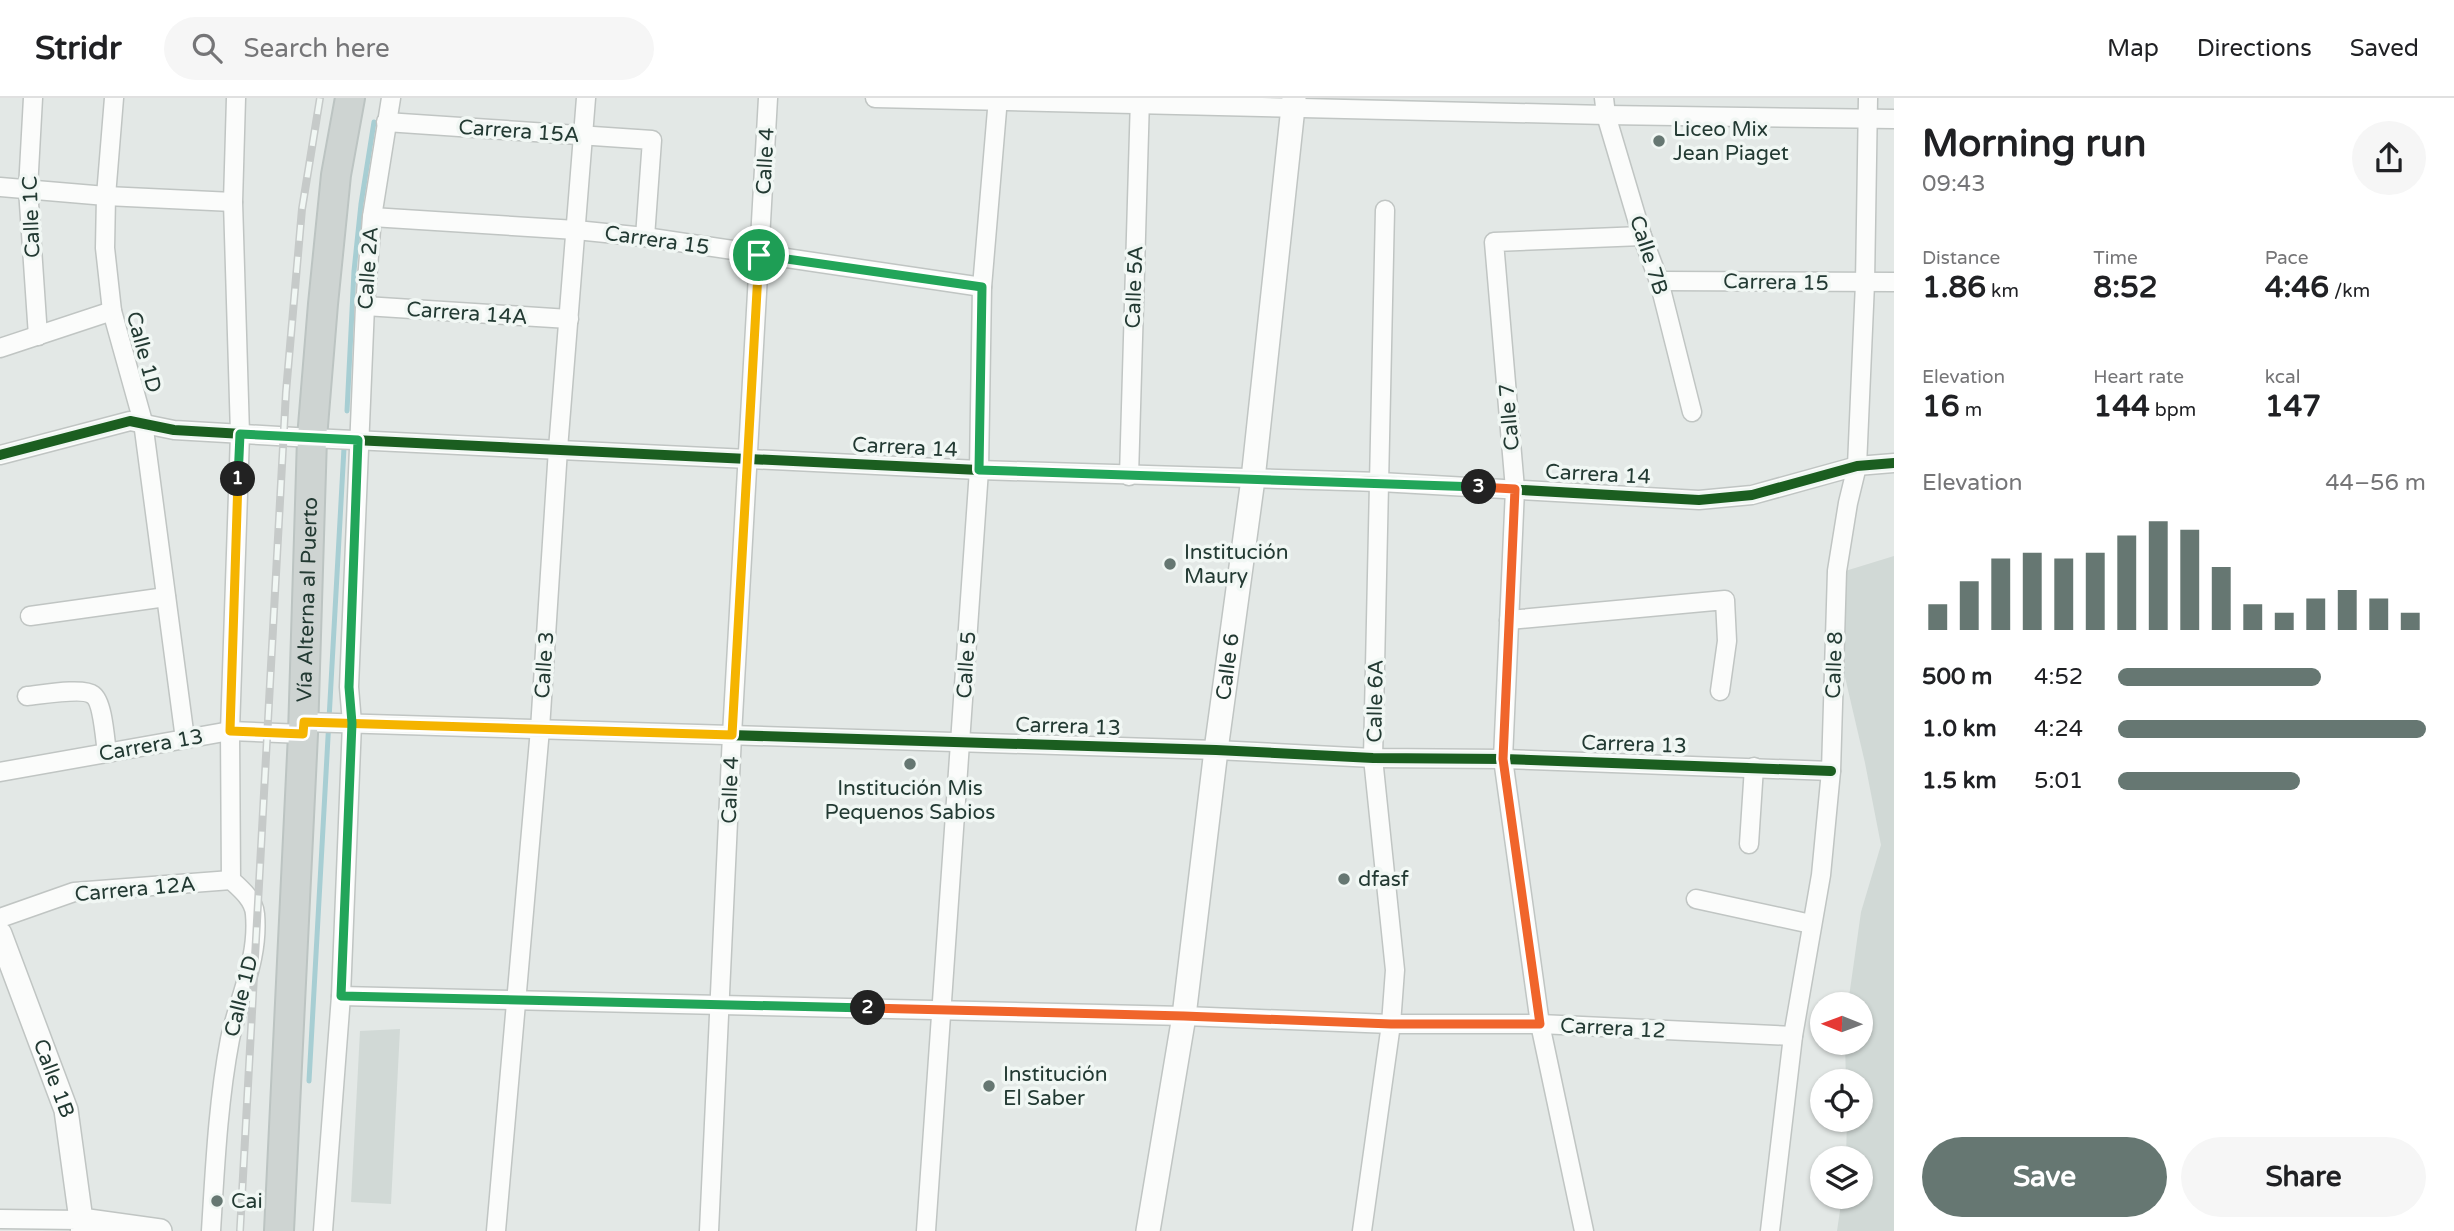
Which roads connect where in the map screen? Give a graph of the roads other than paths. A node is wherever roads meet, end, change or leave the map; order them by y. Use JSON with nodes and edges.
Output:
{"nodes":[{"id":1,"x":33,"y":98,"type":"edge"},
{"id":2,"x":114,"y":98,"type":"edge"},
{"id":3,"x":236,"y":98,"type":"edge"},
{"id":4,"x":350,"y":98,"type":"edge"},
{"id":5,"x":391,"y":98,"type":"edge"},
{"id":6,"x":586,"y":98,"type":"edge"},
{"id":7,"x":768,"y":98,"type":"edge"},
{"id":8,"x":876,"y":98,"type":"edge"},
{"id":9,"x":1868,"y":98,"type":"edge"},
{"id":10,"x":998,"y":99,"type":"edge"},
{"id":11,"x":1140,"y":101,"type":"edge"},
{"id":12,"x":1294,"y":103,"type":"edge"},
{"id":13,"x":1605,"y":106,"type":"edge"},
{"id":14,"x":1868,"y":118,"type":"junction"},
{"id":15,"x":1894,"y":119,"type":"edge"},
{"id":16,"x":386,"y":122,"type":"junction"},
{"id":17,"x":583,"y":135,"type":"junction"},
{"id":18,"x":0,"y":187,"type":"edge"},
{"id":19,"x":28,"y":189,"type":"junction"},
{"id":20,"x":106,"y":196,"type":"junction"},
{"id":21,"x":233,"y":202,"type":"junction"},
{"id":22,"x":1385,"y":209,"type":"dead end"},
{"id":23,"x":372,"y":217,"type":"junction"},
{"id":24,"x":576,"y":230,"type":"junction"},
{"id":25,"x":1642,"y":236,"type":"junction"},
{"id":26,"x":645,"y":237,"type":"junction"},
{"id":27,"x":759,"y":255,"type":"junction"},
{"id":28,"x":1659,"y":281,"type":"junction"},
{"id":29,"x":1894,"y":282,"type":"edge"},
{"id":30,"x":1865,"y":283,"type":"junction"},
{"id":31,"x":982,"y":287,"type":"junction"},
{"id":32,"x":365,"y":306,"type":"junction"},
{"id":33,"x":113,"y":311,"type":"junction"},
{"id":34,"x":569,"y":320,"type":"junction"},
{"id":35,"x":38,"y":336,"type":"junction"},
{"id":36,"x":0,"y":348,"type":"edge"},
{"id":37,"x":1692,"y":412,"type":"dead end"},
{"id":38,"x":143,"y":422,"type":"junction"},
{"id":39,"x":240,"y":434,"type":"junction"},
{"id":40,"x":339,"y":439,"type":"junction"},
{"id":41,"x":558,"y":449,"type":"junction"},
{"id":42,"x":0,"y":455,"type":"edge"},
{"id":43,"x":748,"y":459,"type":"junction"},
{"id":44,"x":1894,"y":463,"type":"edge"},
{"id":45,"x":1857,"y":466,"type":"junction"},
{"id":46,"x":979,"y":470,"type":"junction"},
{"id":47,"x":1129,"y":476,"type":"junction"},
{"id":48,"x":1253,"y":479,"type":"junction"},
{"id":49,"x":1380,"y":482,"type":"junction"},
{"id":50,"x":1515,"y":489,"type":"junction"},
{"id":51,"x":166,"y":597,"type":"junction"},
{"id":52,"x":30,"y":616,"type":"dead end"},
{"id":53,"x":1509,"y":620,"type":"junction"},
{"id":54,"x":1720,"y":691,"type":"dead end"},
{"id":55,"x":27,"y":696,"type":"dead end"},
{"id":56,"x":325,"y":725,"type":"junction"},
{"id":57,"x":540,"y":729,"type":"junction"},
{"id":58,"x":230,"y":731,"type":"junction"},
{"id":59,"x":732,"y":735,"type":"junction"},
{"id":60,"x":185,"y":739,"type":"junction"},
{"id":61,"x":961,"y":742,"type":"junction"},
{"id":62,"x":1216,"y":750,"type":"junction"},
{"id":63,"x":107,"y":753,"type":"junction"},
{"id":64,"x":1373,"y":758,"type":"junction"},
{"id":65,"x":1503,"y":759,"type":"junction"},
{"id":66,"x":1754,"y":767,"type":"junction"},
{"id":67,"x":1830,"y":771,"type":"junction"},
{"id":68,"x":0,"y":772,"type":"edge"},
{"id":69,"x":1749,"y":844,"type":"dead end"},
{"id":70,"x":231,"y":880,"type":"junction"},
{"id":71,"x":1696,"y":899,"type":"dead end"},
{"id":72,"x":0,"y":918,"type":"edge"},
{"id":73,"x":1811,"y":924,"type":"junction"},
{"id":74,"x":0,"y":934,"type":"edge"},
{"id":75,"x":341,"y":996,"type":"junction"},
{"id":76,"x":516,"y":1000,"type":"junction"},
{"id":77,"x":721,"y":1005,"type":"junction"},
{"id":78,"x":942,"y":1010,"type":"junction"},
{"id":79,"x":1184,"y":1016,"type":"junction"},
{"id":80,"x":1391,"y":1024,"type":"junction"},
{"id":81,"x":1540,"y":1024,"type":"junction"},
{"id":82,"x":1793,"y":1036,"type":"junction"},
{"id":83,"x":0,"y":1219,"type":"edge"},
{"id":84,"x":80,"y":1225,"type":"edge"},
{"id":85,"x":160,"y":1231,"type":"edge"},
{"id":86,"x":211,"y":1231,"type":"edge"},
{"id":87,"x":279,"y":1231,"type":"edge"},
{"id":88,"x":323,"y":1231,"type":"edge"},
{"id":89,"x":496,"y":1231,"type":"edge"},
{"id":90,"x":709,"y":1231,"type":"edge"},
{"id":91,"x":926,"y":1231,"type":"edge"},
{"id":92,"x":1148,"y":1231,"type":"edge"},
{"id":93,"x":1362,"y":1231,"type":"edge"},
{"id":94,"x":1584,"y":1231,"type":"edge"},
{"id":95,"x":1770,"y":1231,"type":"edge"}],
"edges":[{"from":1,"to":19,"type":"street","name":"Calle 1C"},
{"from":2,"to":20,"type":"street","name":"Calle 1D"},
{"from":3,"to":21,"type":"street"},
{"from":4,"to":40,"type":"main road","name":"Vía Alterna al Puerto"},
{"from":5,"to":16,"type":"street","name":"Calle 2A"},
{"from":6,"to":17,"type":"street","name":"Calle 3"},
{"from":7,"to":27,"type":"street","name":"Calle 4"},
{"from":8,"to":10,"type":"street"},
{"from":9,"to":14,"type":"street","name":"Calle 8"},
{"from":10,"to":11,"type":"street"},
{"from":10,"to":31,"type":"street","name":"Calle 5"},
{"from":11,"to":12,"type":"street"},
{"from":11,"to":47,"type":"street","name":"Calle 5A"},
{"from":12,"to":13,"type":"street"},
{"from":12,"to":48,"type":"street","name":"Calle 6"},
{"from":13,"to":14,"type":"street"},
{"from":13,"to":25,"type":"street","name":"Calle 7B"},
{"from":14,"to":15,"type":"street"},
{"from":14,"to":30,"type":"street","name":"Calle 8"},
{"from":16,"to":17,"type":"street","name":"Carrera 15A"},
{"from":16,"to":23,"type":"street","name":"Calle 2A"},
{"from":17,"to":24,"type":"street","name":"Calle 3"},
{"from":17,"to":26,"type":"street","name":"Carrera 15A"},
{"from":18,"to":19,"type":"street"},
{"from":19,"to":20,"type":"street"},
{"from":19,"to":35,"type":"street","name":"Calle 1C"},
{"from":20,"to":21,"type":"street"},
{"from":20,"to":33,"type":"street","name":"Calle 1D"},
{"from":21,"to":39,"type":"street"},
{"from":22,"to":49,"type":"street","name":"Calle 6A"},
{"from":23,"to":24,"type":"street","name":"Carrera 15"},
{"from":23,"to":32,"type":"street","name":"Calle 2A"},
{"from":24,"to":26,"type":"street","name":"Carrera 15"},
{"from":24,"to":34,"type":"street","name":"Calle 3"},
{"from":25,"to":28,"type":"street","name":"Calle 7B"},
{"from":25,"to":50,"type":"street","name":"Calle 7"},
{"from":26,"to":27,"type":"street","name":"Carrera 15"},
{"from":27,"to":31,"type":"street","name":"Carrera 15"},
{"from":27,"to":43,"type":"street","name":"Calle 4"},
{"from":28,"to":30,"type":"street","name":"Carrera 15"},
{"from":28,"to":37,"type":"street","name":"Calle 7B"},
{"from":29,"to":30,"type":"street","name":"Carrera 15"},
{"from":30,"to":45,"type":"street","name":"Calle 8"},
{"from":31,"to":46,"type":"street","name":"Calle 5"},
{"from":32,"to":34,"type":"street","name":"Carrera 14A"},
{"from":32,"to":40,"type":"street","name":"Calle 2A"},
{"from":33,"to":35,"type":"street"},
{"from":33,"to":38,"type":"street","name":"Calle 1D"},
{"from":34,"to":41,"type":"street","name":"Calle 3"},
{"from":35,"to":36,"type":"street"},
{"from":38,"to":39,"type":"street","name":"Carrera 14"},
{"from":38,"to":42,"type":"street","name":"Carrera 14"},
{"from":38,"to":51,"type":"street","name":"Calle 1D"},
{"from":39,"to":40,"type":"street","name":"Carrera 14"},
{"from":39,"to":58,"type":"street"},
{"from":40,"to":41,"type":"street","name":"Carrera 14"},
{"from":40,"to":56,"type":"main road","name":"Vía Alterna al Puerto"},
{"from":40,"to":56,"type":"street","name":"Calle 2A"},
{"from":41,"to":43,"type":"street","name":"Carrera 14"},
{"from":41,"to":57,"type":"street","name":"Calle 3"},
{"from":43,"to":46,"type":"street","name":"Carrera 14"},
{"from":43,"to":59,"type":"street","name":"Calle 4"},
{"from":44,"to":45,"type":"street","name":"Carrera 14"},
{"from":45,"to":50,"type":"street","name":"Carrera 14"},
{"from":45,"to":67,"type":"street","name":"Calle 8"},
{"from":46,"to":47,"type":"street","name":"Carrera 14"},
{"from":46,"to":61,"type":"street","name":"Calle 5"},
{"from":47,"to":48,"type":"street","name":"Carrera 14"},
{"from":48,"to":49,"type":"street","name":"Carrera 14"},
{"from":48,"to":62,"type":"street","name":"Calle 6"},
{"from":49,"to":50,"type":"street","name":"Carrera 14"},
{"from":49,"to":64,"type":"street","name":"Calle 6A"},
{"from":50,"to":53,"type":"street","name":"Calle 7"},
{"from":51,"to":52,"type":"street"},
{"from":51,"to":60,"type":"street","name":"Calle 1D"},
{"from":53,"to":54,"type":"street"},
{"from":53,"to":65,"type":"street","name":"Calle 7"},
{"from":55,"to":63,"type":"street"},
{"from":56,"to":57,"type":"street","name":"Carrera 13"},
{"from":56,"to":58,"type":"street","name":"Carrera 13"},
{"from":56,"to":75,"type":"street","name":"Calle 2A"},
{"from":56,"to":87,"type":"main road","name":"Vía Alterna al Puerto"},
{"from":57,"to":59,"type":"street","name":"Carrera 13"},
{"from":57,"to":76,"type":"street","name":"Calle 3"},
{"from":58,"to":60,"type":"street","name":"Carrera 13"},
{"from":58,"to":70,"type":"street"},
{"from":59,"to":61,"type":"street","name":"Carrera 13"},
{"from":59,"to":77,"type":"street","name":"Calle 4"},
{"from":60,"to":63,"type":"street","name":"Carrera 13"},
{"from":61,"to":62,"type":"street","name":"Carrera 13"},
{"from":61,"to":78,"type":"street","name":"Calle 5"},
{"from":62,"to":64,"type":"street","name":"Carrera 13"},
{"from":62,"to":79,"type":"street","name":"Calle 6"},
{"from":63,"to":68,"type":"street","name":"Carrera 13"},
{"from":64,"to":65,"type":"street","name":"Carrera 13"},
{"from":64,"to":80,"type":"street","name":"Calle 6A"},
{"from":65,"to":66,"type":"street","name":"Carrera 13"},
{"from":65,"to":81,"type":"street","name":"Calle 7"},
{"from":66,"to":67,"type":"street","name":"Carrera 13"},
{"from":66,"to":69,"type":"street"},
{"from":67,"to":73,"type":"street","name":"Calle 8"},
{"from":70,"to":72,"type":"street","name":"Carrera 12A"},
{"from":70,"to":86,"type":"street","name":"Calle 1D"},
{"from":71,"to":73,"type":"street"},
{"from":73,"to":82,"type":"street","name":"Calle 8"},
{"from":74,"to":84,"type":"street","name":"Calle 1B"},
{"from":75,"to":76,"type":"street","name":"Carrera 12"},
{"from":75,"to":88,"type":"street","name":"Calle 2A"},
{"from":76,"to":77,"type":"street","name":"Carrera 12"},
{"from":76,"to":89,"type":"street","name":"Calle 3"},
{"from":77,"to":78,"type":"street","name":"Carrera 12"},
{"from":77,"to":90,"type":"street","name":"Calle 4"},
{"from":78,"to":79,"type":"street","name":"Carrera 12"},
{"from":78,"to":91,"type":"street","name":"Calle 5"},
{"from":79,"to":80,"type":"street","name":"Carrera 12"},
{"from":79,"to":92,"type":"street","name":"Calle 6"},
{"from":80,"to":81,"type":"street","name":"Carrera 12"},
{"from":80,"to":93,"type":"street","name":"Calle 6A"},
{"from":81,"to":82,"type":"street","name":"Carrera 12"},
{"from":81,"to":94,"type":"street","name":"Calle 7"},
{"from":82,"to":95,"type":"street","name":"Calle 8"},
{"from":83,"to":84,"type":"street"},
{"from":84,"to":85,"type":"street"}]}
